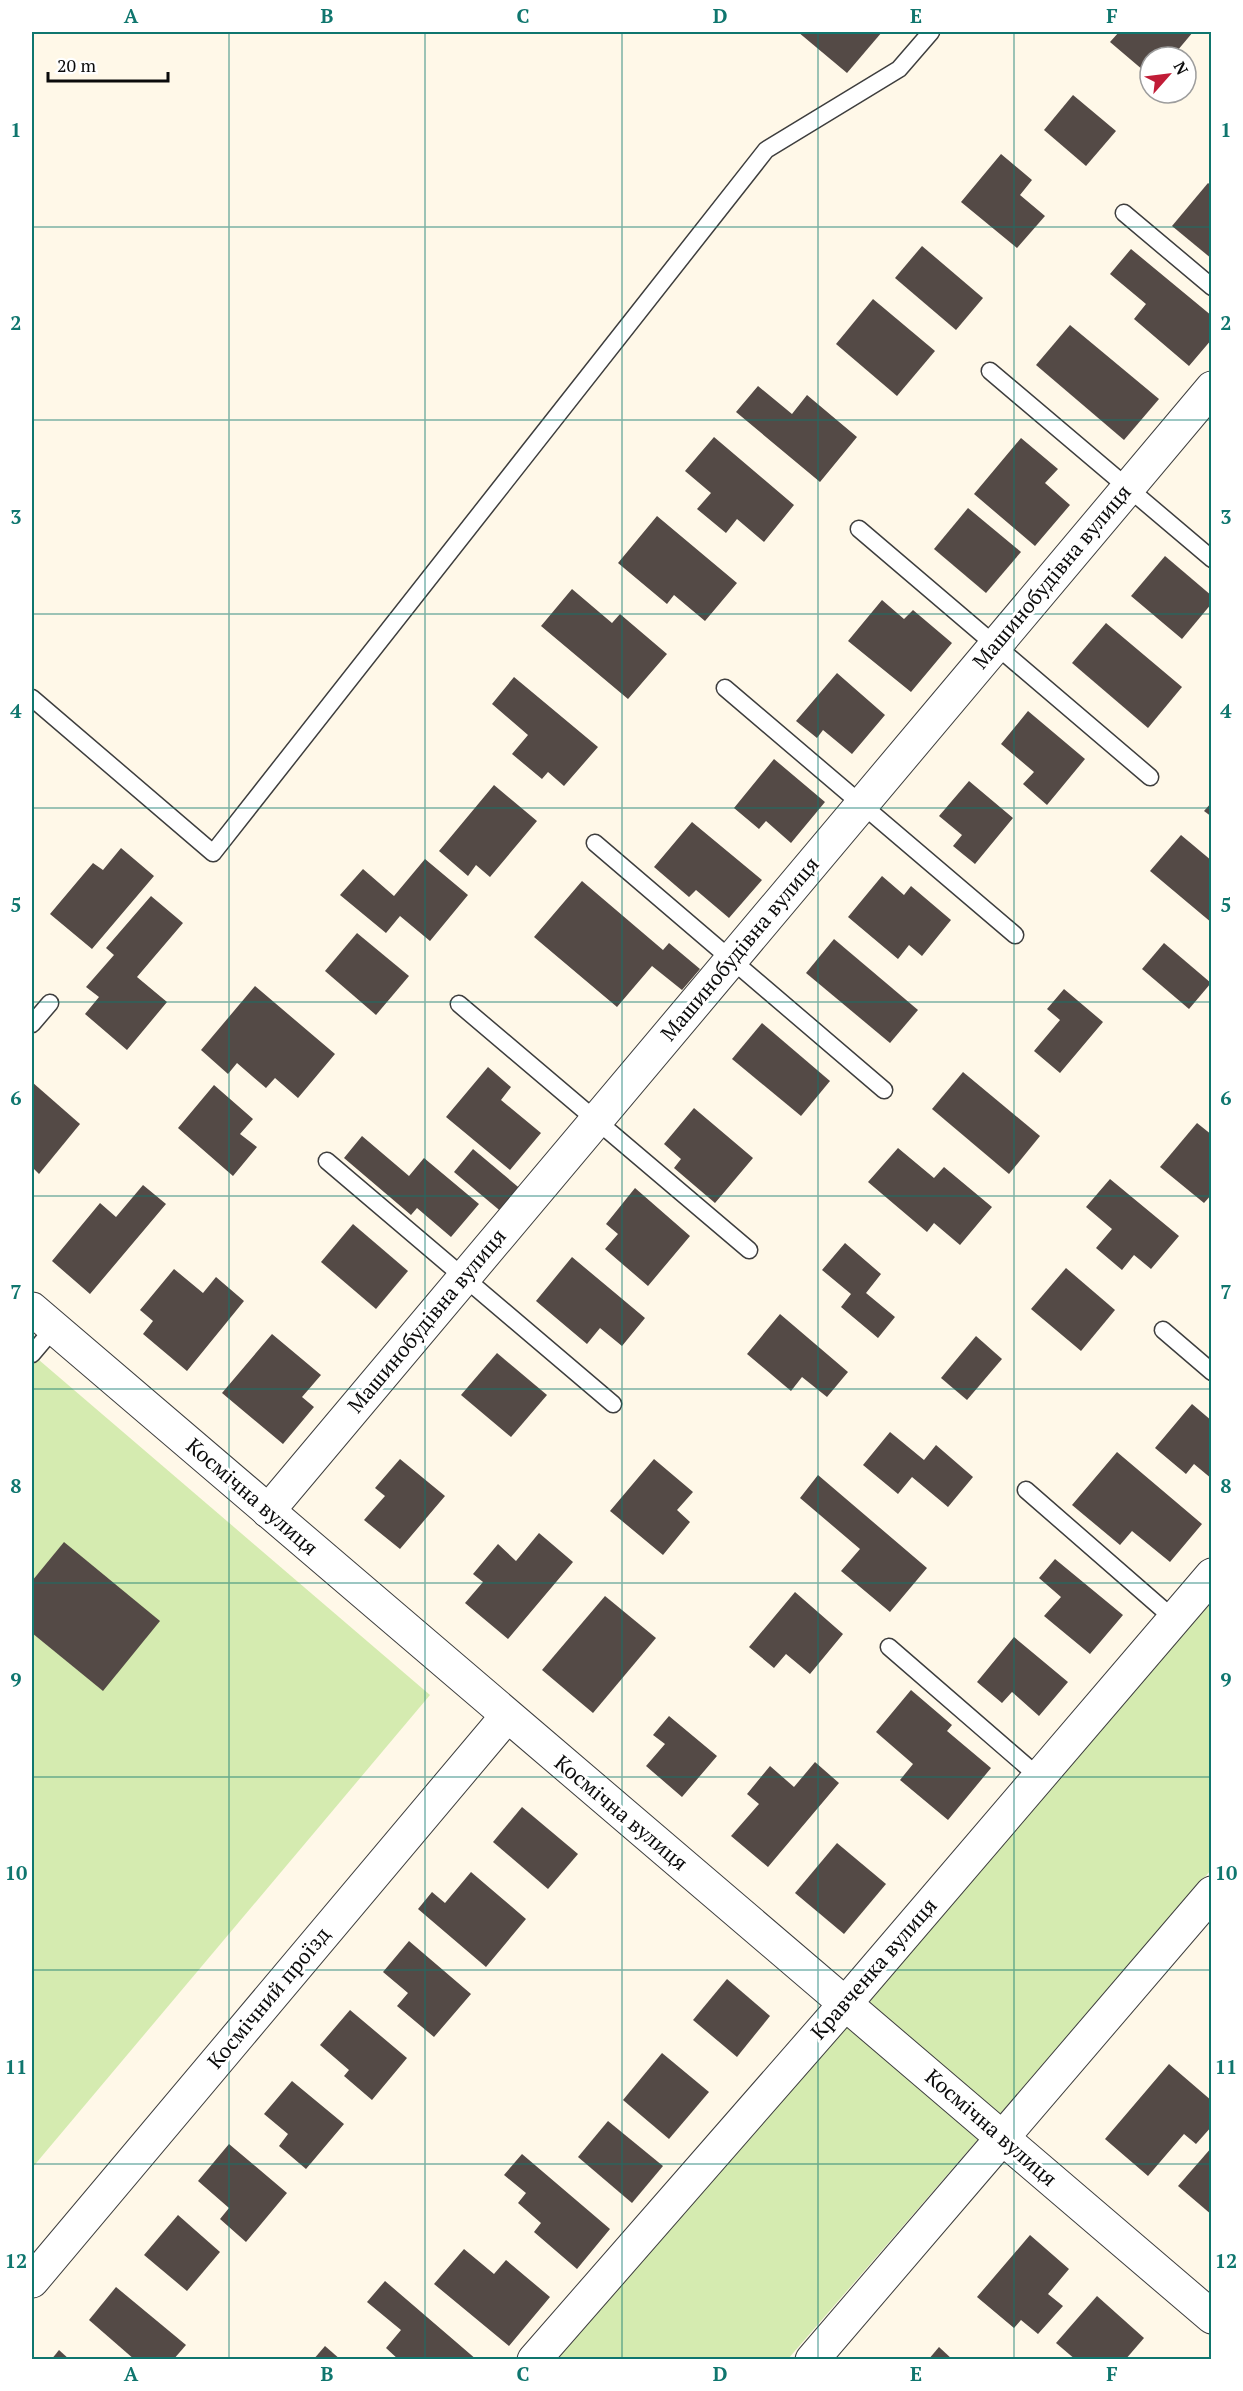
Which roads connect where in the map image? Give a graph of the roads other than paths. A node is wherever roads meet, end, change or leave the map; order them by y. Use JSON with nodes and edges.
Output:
{"nodes":[{"id":1,"x":931,"y":32,"type":"edge"},
{"id":2,"x":1124,"y":213,"type":"dead end"},
{"id":3,"x":1212,"y":287,"type":"edge"},
{"id":4,"x":990,"y":371,"type":"dead end"},
{"id":5,"x":1212,"y":388,"type":"edge"},
{"id":6,"x":1128,"y":488,"type":"junction"},
{"id":7,"x":859,"y":529,"type":"dead end"},
{"id":8,"x":1212,"y":559,"type":"edge"},
{"id":9,"x":995,"y":645,"type":"junction"},
{"id":10,"x":725,"y":688,"type":"dead end"},
{"id":11,"x":32,"y":698,"type":"edge"},
{"id":12,"x":1150,"y":777,"type":"dead end"},
{"id":13,"x":862,"y":804,"type":"junction"},
{"id":14,"x":595,"y":843,"type":"dead end"},
{"id":15,"x":1016,"y":935,"type":"dead end"},
{"id":16,"x":732,"y":959,"type":"junction"},
{"id":17,"x":50,"y":1003,"type":"dead end"},
{"id":18,"x":459,"y":1004,"type":"dead end"},
{"id":19,"x":32,"y":1024,"type":"edge"},
{"id":20,"x":884,"y":1090,"type":"dead end"},
{"id":21,"x":596,"y":1120,"type":"junction"},
{"id":22,"x":327,"y":1161,"type":"dead end"},
{"id":23,"x":749,"y":1250,"type":"dead end"},
{"id":24,"x":464,"y":1278,"type":"junction"},
{"id":25,"x":43,"y":1318,"type":"edge"},
{"id":26,"x":1163,"y":1330,"type":"dead end"},
{"id":27,"x":32,"y":1354,"type":"edge"},
{"id":28,"x":1212,"y":1372,"type":"edge"},
{"id":29,"x":612,"y":1404,"type":"dead end"},
{"id":30,"x":1026,"y":1490,"type":"dead end"},
{"id":31,"x":268,"y":1511,"type":"junction"},
{"id":32,"x":1212,"y":1575,"type":"edge"},
{"id":33,"x":1174,"y":1619,"type":"junction"},
{"id":34,"x":889,"y":1647,"type":"dead end"},
{"id":35,"x":507,"y":1716,"type":"junction"},
{"id":36,"x":1039,"y":1777,"type":"junction"},
{"id":37,"x":1212,"y":1893,"type":"edge"},
{"id":38,"x":845,"y":2004,"type":"junction"},
{"id":39,"x":1001,"y":2137,"type":"junction"},
{"id":40,"x":32,"y":2281,"type":"edge"},
{"id":41,"x":1212,"y":2317,"type":"edge"},
{"id":42,"x":534,"y":2360,"type":"edge"},
{"id":43,"x":812,"y":2360,"type":"edge"}],
"edges":[{"from":1,"to":11,"type":"lane"},
{"from":2,"to":3,"type":"lane"},
{"from":4,"to":6,"type":"lane"},
{"from":5,"to":6,"type":"street","name":"Машинобудівна вулиця"},
{"from":6,"to":8,"type":"lane"},
{"from":6,"to":9,"type":"street","name":"Машинобудівна вулиця"},
{"from":7,"to":9,"type":"lane"},
{"from":9,"to":12,"type":"lane"},
{"from":9,"to":13,"type":"street","name":"Машинобудівна вулиця"},
{"from":10,"to":13,"type":"lane"},
{"from":13,"to":15,"type":"lane"},
{"from":13,"to":16,"type":"street","name":"Машинобудівна вулиця"},
{"from":14,"to":16,"type":"lane"},
{"from":16,"to":20,"type":"lane"},
{"from":16,"to":21,"type":"street","name":"Машинобудівна вулиця"},
{"from":17,"to":19,"type":"lane"},
{"from":18,"to":21,"type":"lane"},
{"from":21,"to":23,"type":"lane"},
{"from":21,"to":24,"type":"street","name":"Машинобудівна вулиця"},
{"from":22,"to":24,"type":"lane"},
{"from":24,"to":29,"type":"lane"},
{"from":24,"to":31,"type":"street","name":"Машинобудівна вулиця"},
{"from":25,"to":27,"type":"lane"},
{"from":25,"to":31,"type":"street","name":"Космічна вулиця"},
{"from":26,"to":28,"type":"lane"},
{"from":30,"to":33,"type":"lane"},
{"from":31,"to":35,"type":"street","name":"Космічна вулиця"},
{"from":32,"to":33,"type":"street","name":"Кравченка вулиця"},
{"from":33,"to":36,"type":"street","name":"Кравченка вулиця"},
{"from":34,"to":36,"type":"lane"},
{"from":35,"to":38,"type":"street","name":"Космічна вулиця"},
{"from":35,"to":40,"type":"street","name":"Космічний проїзд"},
{"from":36,"to":38,"type":"street","name":"Кравченка вулиця"},
{"from":37,"to":39,"type":"street"},
{"from":38,"to":39,"type":"street","name":"Космічна вулиця"},
{"from":38,"to":42,"type":"street","name":"Кравченка вулиця"},
{"from":39,"to":41,"type":"street","name":"Космічна вулиця"},
{"from":39,"to":43,"type":"street"}]}
